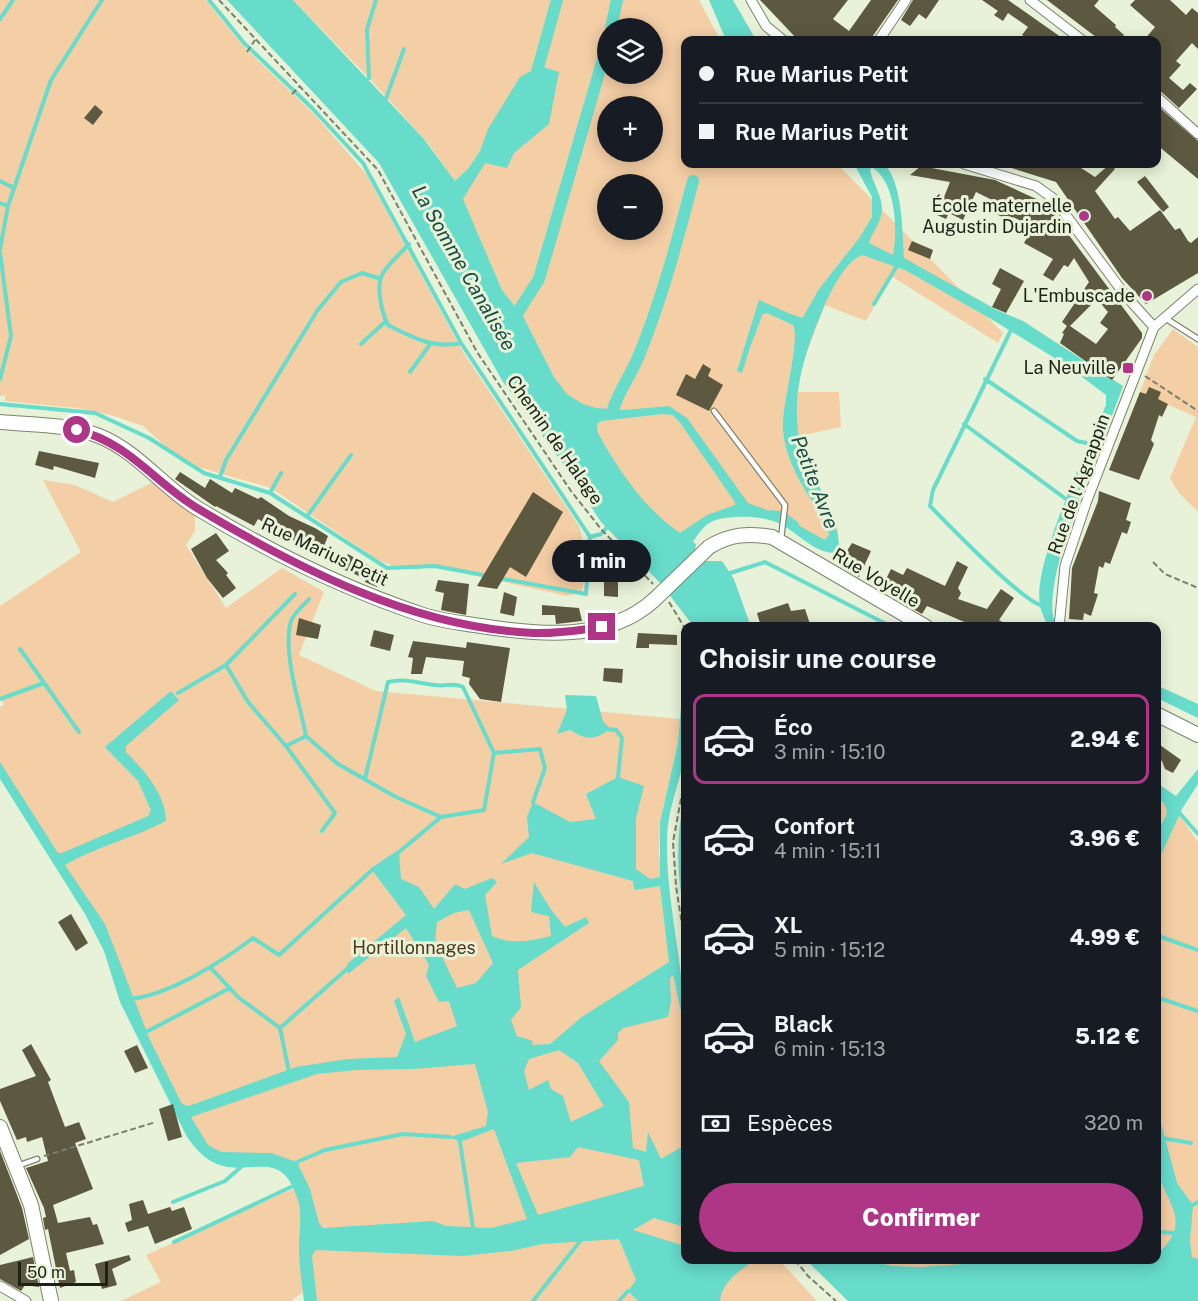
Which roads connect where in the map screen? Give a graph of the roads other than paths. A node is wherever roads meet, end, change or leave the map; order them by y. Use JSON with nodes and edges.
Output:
{"nodes":[{"id":1,"x":752,"y":0,"type":"edge"},
{"id":2,"x":906,"y":0,"type":"edge"},
{"id":3,"x":1030,"y":0,"type":"edge"},
{"id":4,"x":778,"y":36,"type":"edge"},
{"id":5,"x":882,"y":36,"type":"edge"},
{"id":6,"x":1077,"y":36,"type":"edge"},
{"id":7,"x":1161,"y":101,"type":"edge"},
{"id":8,"x":1198,"y":134,"type":"edge"},
{"id":9,"x":978,"y":168,"type":"edge"},
{"id":10,"x":1198,"y":289,"type":"edge"},
{"id":11,"x":1164,"y":317,"type":"junction"},
{"id":12,"x":1154,"y":327,"type":"junction"},
{"id":13,"x":1198,"y":339,"type":"edge"},
{"id":14,"x":714,"y":411,"type":"dead end"},
{"id":15,"x":0,"y":422,"type":"edge"},
{"id":16,"x":781,"y":536,"type":"junction"},
{"id":17,"x":709,"y":547,"type":"joint"},
{"id":18,"x":918,"y":622,"type":"edge"},
{"id":19,"x":1059,"y":622,"type":"edge"},
{"id":20,"x":1161,"y":716,"type":"edge"},
{"id":21,"x":1198,"y":735,"type":"edge"},
{"id":22,"x":0,"y":1127,"type":"edge"},
{"id":23,"x":37,"y":1159,"type":"road end"},
{"id":24,"x":17,"y":1166,"type":"junction"},
{"id":25,"x":0,"y":1286,"type":"edge"},
{"id":26,"x":26,"y":1301,"type":"edge"},
{"id":27,"x":51,"y":1301,"type":"edge"}],
"edges":[{"from":1,"to":4,"type":"street"},
{"from":2,"to":5,"type":"street"},
{"from":3,"to":6,"type":"street"},
{"from":7,"to":8,"type":"street"},
{"from":9,"to":12,"type":"street"},
{"from":10,"to":11,"type":"street"},
{"from":11,"to":12,"type":"street"},
{"from":11,"to":13,"type":"lane"},
{"from":12,"to":19,"type":"street","name":"Rue de l'Agrappin"},
{"from":14,"to":16,"type":"lane"},
{"from":15,"to":17,"type":"street","name":"Rue Marius Petit","bridge":true},
{"from":16,"to":17,"type":"street","name":"Rue Voyelle"},
{"from":16,"to":18,"type":"street","name":"Rue Voyelle"},
{"from":20,"to":21,"type":"street"},
{"from":22,"to":24,"type":"street"},
{"from":23,"to":24,"type":"lane"},
{"from":24,"to":27,"type":"street"},
{"from":25,"to":26,"type":"street"}]}
